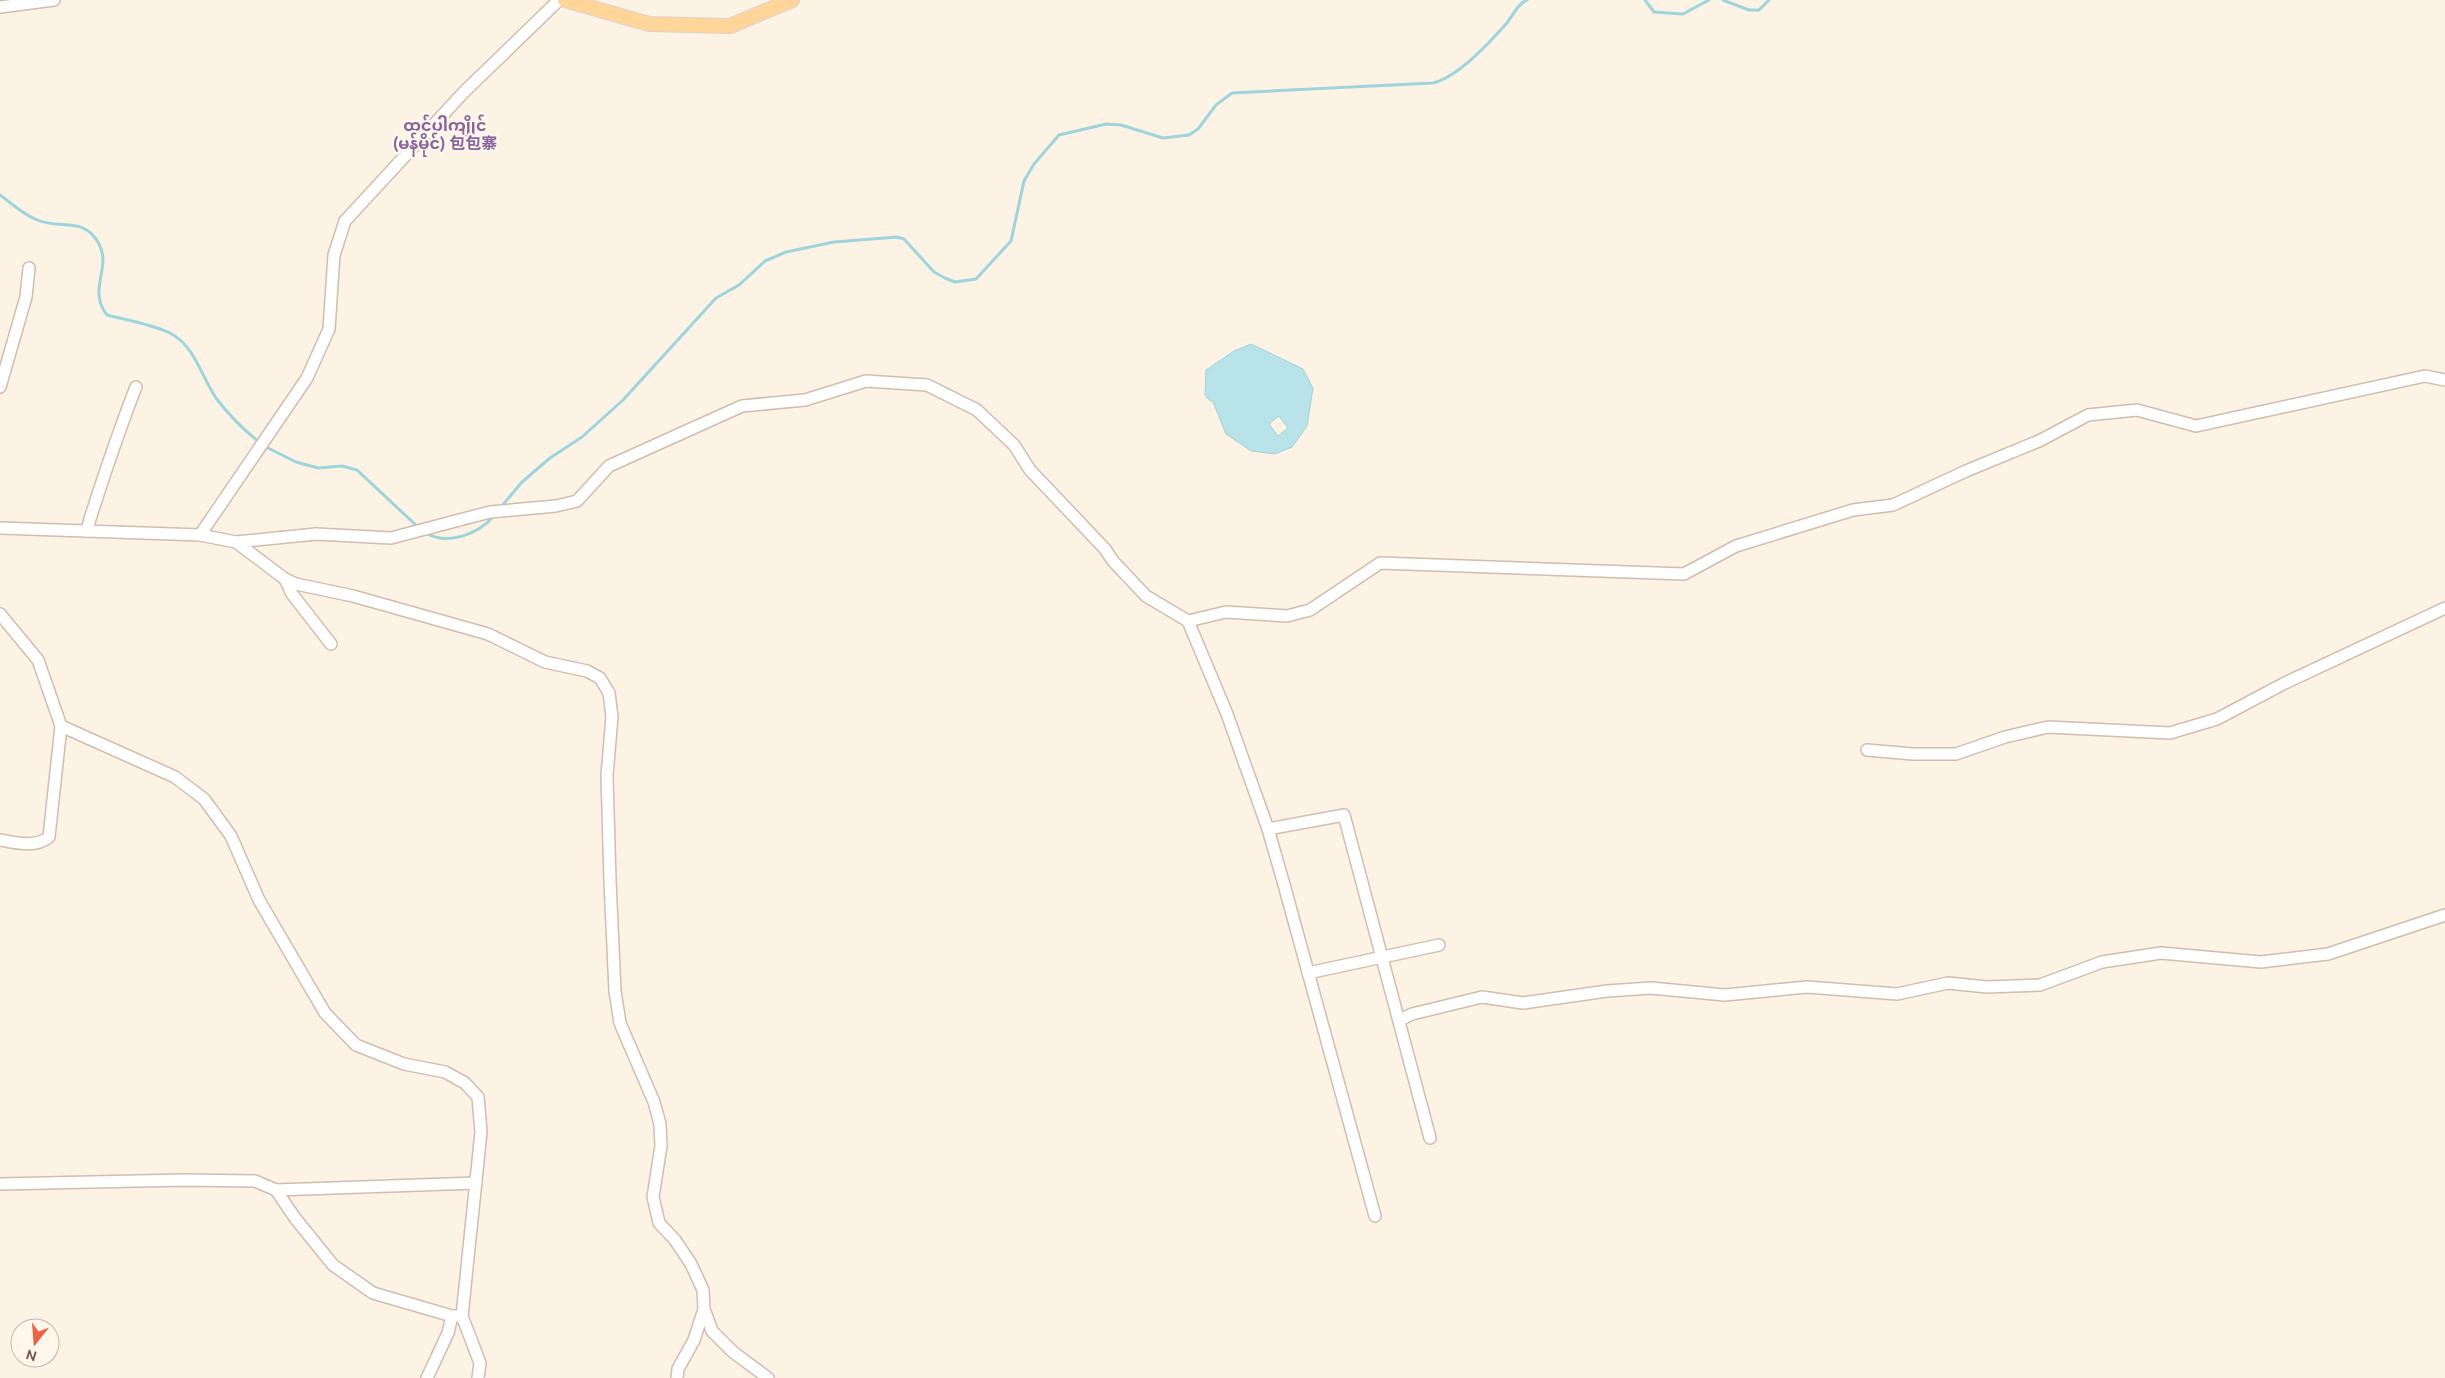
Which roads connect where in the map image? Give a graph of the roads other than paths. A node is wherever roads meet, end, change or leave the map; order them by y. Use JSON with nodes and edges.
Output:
{"nodes":[{"id":1,"x":54,"y":0,"type":"edge"},
{"id":2,"x":559,"y":0,"type":"edge"},
{"id":3,"x":565,"y":0,"type":"edge"},
{"id":4,"x":792,"y":0,"type":"edge"},
{"id":5,"x":0,"y":7,"type":"edge"},
{"id":6,"x":29,"y":268,"type":"dead end"},
{"id":7,"x":2445,"y":380,"type":"edge"},
{"id":8,"x":0,"y":387,"type":"edge"},
{"id":9,"x":136,"y":387,"type":"dead end"},
{"id":10,"x":0,"y":528,"type":"edge"},
{"id":11,"x":87,"y":531,"type":"junction"},
{"id":12,"x":200,"y":535,"type":"junction"},
{"id":13,"x":236,"y":542,"type":"junction"},
{"id":14,"x":285,"y":579,"type":"junction"},
{"id":15,"x":2445,"y":608,"type":"edge"},
{"id":16,"x":0,"y":614,"type":"edge"},
{"id":17,"x":1188,"y":621,"type":"junction"},
{"id":18,"x":332,"y":644,"type":"dead end"},
{"id":19,"x":61,"y":726,"type":"junction"},
{"id":20,"x":1867,"y":750,"type":"dead end"},
{"id":21,"x":1268,"y":829,"type":"junction"},
{"id":22,"x":0,"y":840,"type":"edge"},
{"id":23,"x":2445,"y":915,"type":"edge"},
{"id":24,"x":1439,"y":946,"type":"dead end"},
{"id":25,"x":1381,"y":958,"type":"junction"},
{"id":26,"x":1308,"y":973,"type":"junction"},
{"id":27,"x":1400,"y":1020,"type":"junction"},
{"id":28,"x":1430,"y":1138,"type":"dead end"},
{"id":29,"x":476,"y":1183,"type":"junction"},
{"id":30,"x":0,"y":1184,"type":"edge"},
{"id":31,"x":276,"y":1190,"type":"junction"},
{"id":32,"x":1375,"y":1216,"type":"dead end"},
{"id":33,"x":704,"y":1309,"type":"junction"},
{"id":34,"x":457,"y":1316,"type":"junction"},
{"id":35,"x":427,"y":1378,"type":"edge"},
{"id":36,"x":478,"y":1378,"type":"edge"},
{"id":37,"x":677,"y":1378,"type":"edge"},
{"id":38,"x":768,"y":1378,"type":"edge"}],
"edges":[{"from":1,"to":5,"type":"street"},
{"from":2,"to":12,"type":"street"},
{"from":3,"to":4,"type":"main road"},
{"from":6,"to":8,"type":"street"},
{"from":7,"to":17,"type":"street"},
{"from":9,"to":11,"type":"street"},
{"from":10,"to":11,"type":"street"},
{"from":11,"to":12,"type":"street"},
{"from":12,"to":13,"type":"street"},
{"from":13,"to":14,"type":"street"},
{"from":13,"to":17,"type":"street"},
{"from":14,"to":18,"type":"street"},
{"from":14,"to":33,"type":"street"},
{"from":15,"to":20,"type":"street"},
{"from":16,"to":19,"type":"street"},
{"from":17,"to":21,"type":"street"},
{"from":19,"to":22,"type":"street"},
{"from":19,"to":29,"type":"street"},
{"from":21,"to":25,"type":"street"},
{"from":21,"to":26,"type":"street"},
{"from":23,"to":27,"type":"street"},
{"from":24,"to":25,"type":"street"},
{"from":25,"to":26,"type":"street"},
{"from":25,"to":27,"type":"street"},
{"from":26,"to":32,"type":"street"},
{"from":27,"to":28,"type":"street"},
{"from":29,"to":31,"type":"street"},
{"from":29,"to":34,"type":"street"},
{"from":30,"to":31,"type":"street"},
{"from":31,"to":34,"type":"street"},
{"from":33,"to":37,"type":"street"},
{"from":33,"to":38,"type":"street"},
{"from":34,"to":35,"type":"street"},
{"from":34,"to":36,"type":"street"}]}
